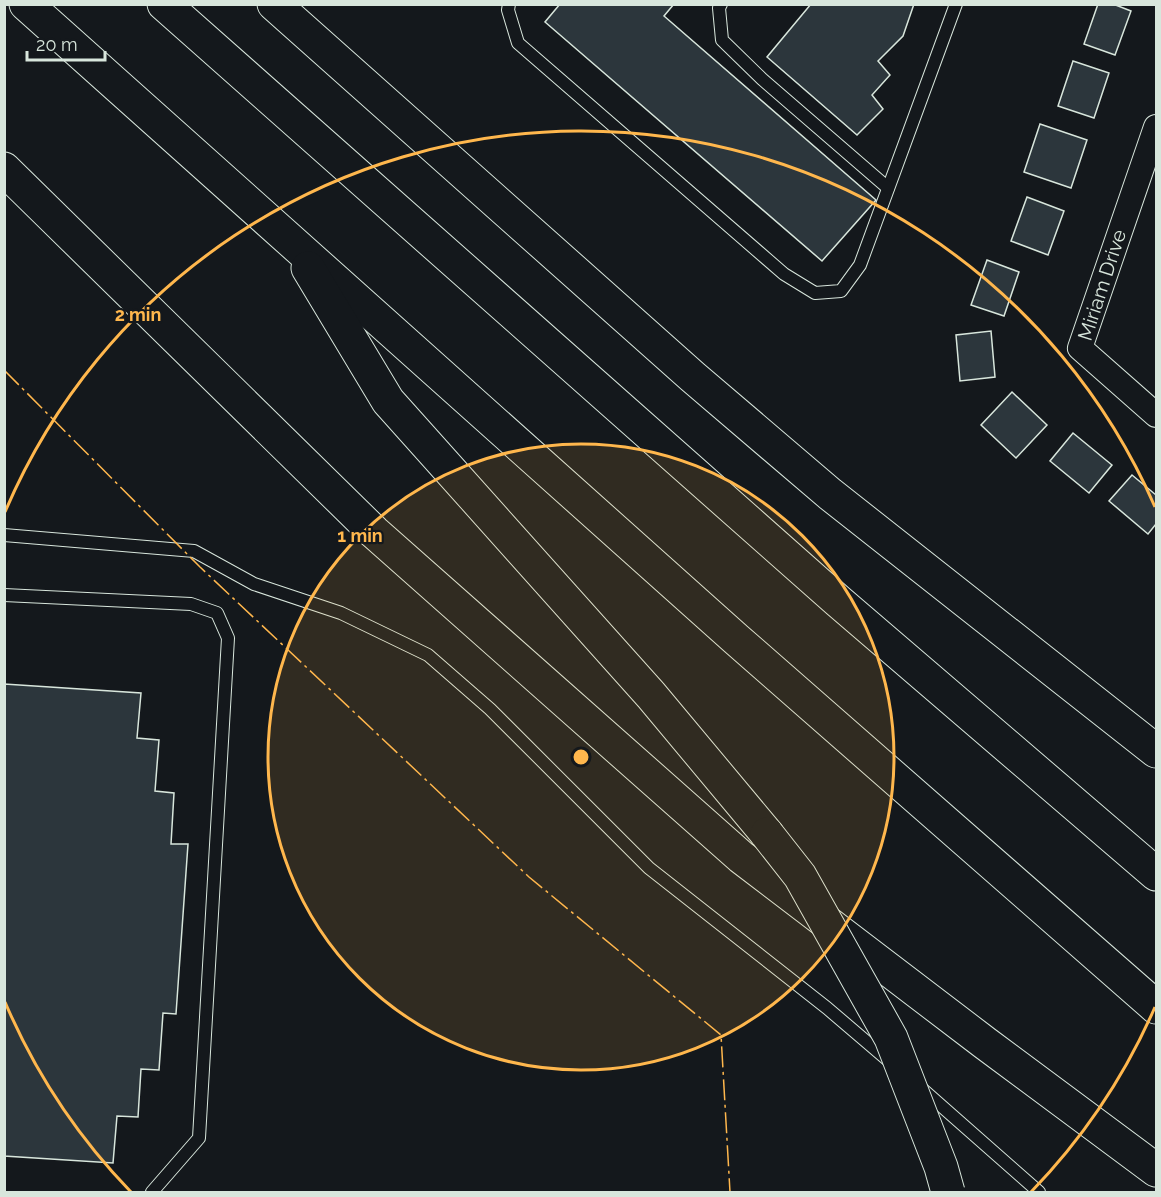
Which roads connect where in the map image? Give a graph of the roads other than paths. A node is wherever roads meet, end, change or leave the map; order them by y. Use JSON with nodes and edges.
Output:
{"nodes":[{"id":1,"x":26,"y":4,"type":"edge"},
{"id":2,"x":164,"y":4,"type":"edge"},
{"id":3,"x":274,"y":4,"type":"edge"},
{"id":4,"x":509,"y":4,"type":"edge"},
{"id":5,"x":721,"y":4,"type":"edge"},
{"id":6,"x":956,"y":4,"type":"edge"},
{"id":7,"x":1156,"y":127,"type":"edge"},
{"id":8,"x":4,"y":169,"type":"edge"},
{"id":9,"x":888,"y":188,"type":"junction"},
{"id":10,"x":290,"y":238,"type":"junction"},
{"id":11,"x":1156,"y":415,"type":"edge"},
{"id":12,"x":4,"y":534,"type":"edge"},
{"id":13,"x":4,"y":595,"type":"edge"},
{"id":14,"x":1156,"y":751,"type":"edge"},
{"id":15,"x":1156,"y":874,"type":"edge"},
{"id":16,"x":1156,"y":1007,"type":"edge"},
{"id":17,"x":1156,"y":1170,"type":"edge"},
{"id":18,"x":152,"y":1192,"type":"edge"},
{"id":19,"x":948,"y":1192,"type":"edge"},
{"id":20,"x":1039,"y":1192,"type":"edge"}],
"edges":[{"from":1,"to":10,"type":"highway"},
{"from":2,"to":15,"type":"highway"},
{"from":3,"to":14,"type":"highway"},
{"from":4,"to":9,"type":"lane"},
{"from":5,"to":9,"type":"lane"},
{"from":6,"to":9,"type":"lane"},
{"from":7,"to":11,"type":"street","name":"Miriam Drive"},
{"from":8,"to":17,"type":"highway"},
{"from":10,"to":16,"type":"highway"},
{"from":10,"to":19,"type":"highway","bridge":true},
{"from":12,"to":20,"type":"lane"},
{"from":13,"to":18,"type":"lane"}]}
